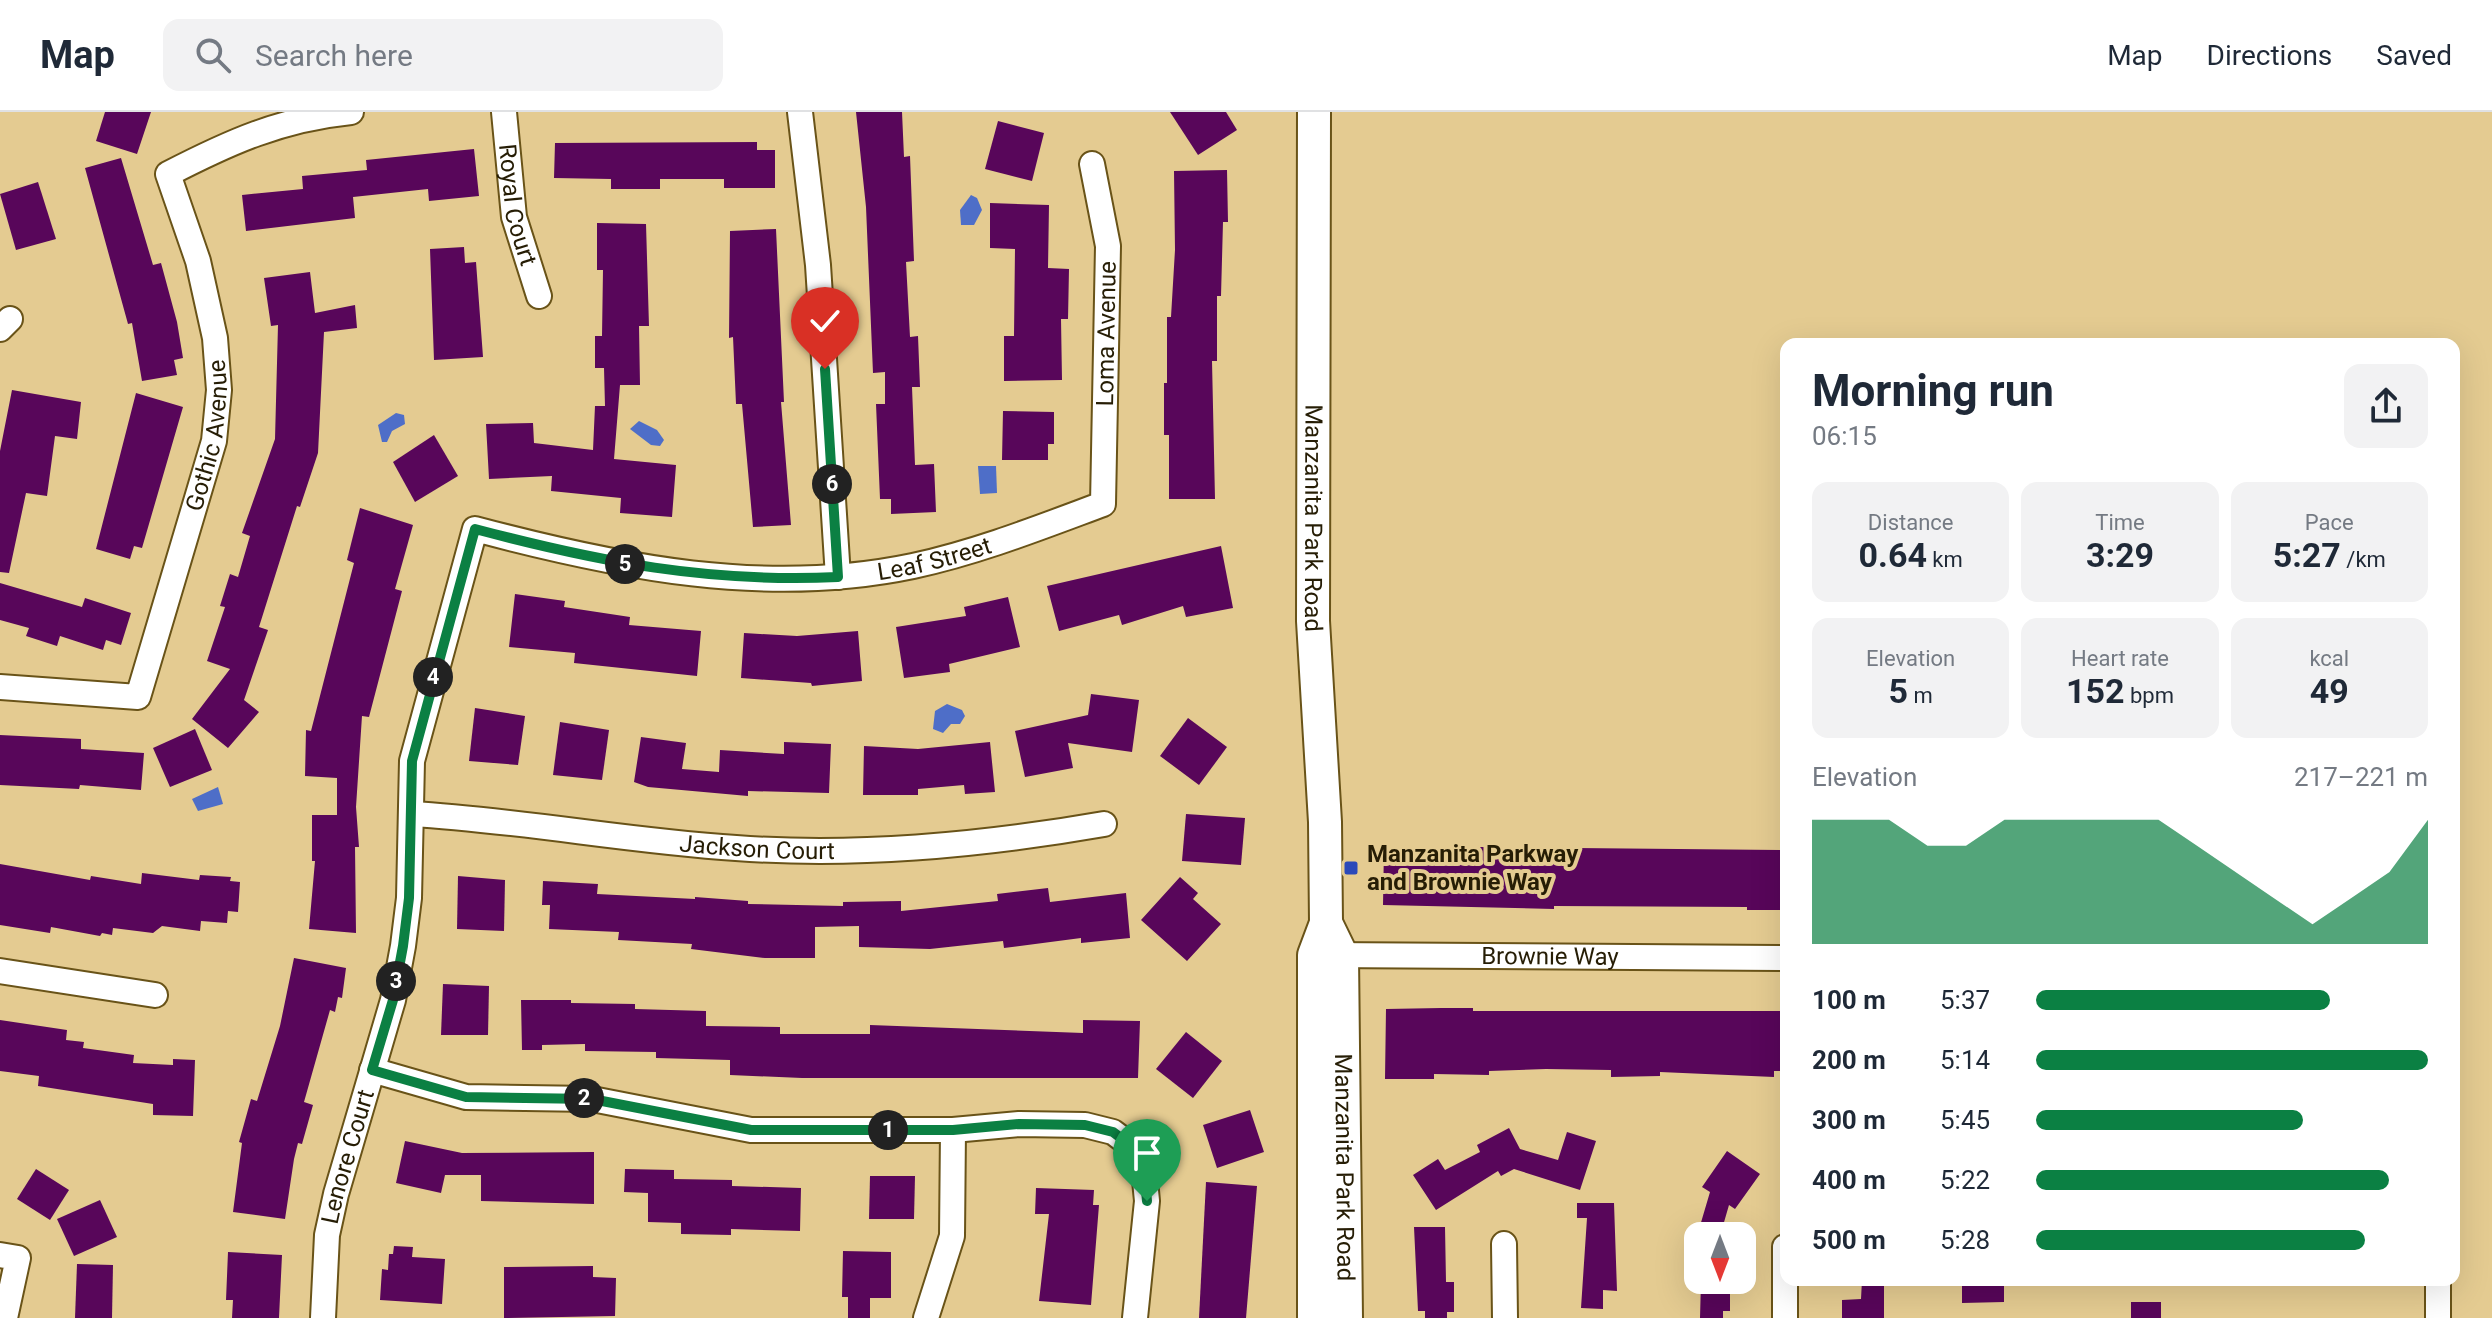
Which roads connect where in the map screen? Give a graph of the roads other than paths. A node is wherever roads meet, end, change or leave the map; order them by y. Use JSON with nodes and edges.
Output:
{"nodes":[{"id":1,"x":351,"y":112,"type":"edge"},
{"id":2,"x":504,"y":112,"type":"edge"},
{"id":3,"x":800,"y":112,"type":"edge"},
{"id":4,"x":1314,"y":112,"type":"edge"},
{"id":5,"x":1092,"y":164,"type":"dead end"},
{"id":6,"x":539,"y":296,"type":"dead end"},
{"id":7,"x":1103,"y":504,"type":"joint"},
{"id":8,"x":475,"y":529,"type":"joint"},
{"id":9,"x":838,"y":577,"type":"junction"},
{"id":10,"x":0,"y":687,"type":"edge"},
{"id":11,"x":411,"y":814,"type":"junction"},
{"id":12,"x":1104,"y":824,"type":"dead end"},
{"id":13,"x":1328,"y":955,"type":"junction"},
{"id":14,"x":1780,"y":958,"type":"edge"},
{"id":15,"x":0,"y":971,"type":"edge"},
{"id":16,"x":155,"y":995,"type":"dead end"},
{"id":17,"x":372,"y":1070,"type":"junction"},
{"id":18,"x":953,"y":1130,"type":"junction"},
{"id":19,"x":1504,"y":1244,"type":"dead end"},
{"id":20,"x":9,"y":1256,"type":"edge"},
{"id":21,"x":1785,"y":1286,"type":"edge"},
{"id":22,"x":2438,"y":1286,"type":"edge"},
{"id":23,"x":5,"y":1318,"type":"edge"},
{"id":24,"x":323,"y":1318,"type":"edge"},
{"id":25,"x":926,"y":1318,"type":"edge"},
{"id":26,"x":1135,"y":1318,"type":"edge"},
{"id":27,"x":1314,"y":1318,"type":"edge"},
{"id":28,"x":1346,"y":1318,"type":"edge"},
{"id":29,"x":1505,"y":1318,"type":"edge"},
{"id":30,"x":1785,"y":1318,"type":"edge"},
{"id":31,"x":2438,"y":1318,"type":"edge"}],
"edges":[{"from":1,"to":10,"type":"street","name":"Gothic Avenue"},
{"from":2,"to":6,"type":"street","name":"Royal Court"},
{"from":3,"to":9,"type":"street"},
{"from":4,"to":13,"type":"street","name":"Manzanita Park Road"},
{"from":5,"to":7,"type":"street","name":"Loma Avenue"},
{"from":7,"to":9,"type":"street","name":"Leaf Street"},
{"from":8,"to":9,"type":"street","name":"Leaf Street"},
{"from":8,"to":11,"type":"street","name":"Lenore Court"},
{"from":11,"to":12,"type":"street","name":"Jackson Court"},
{"from":11,"to":17,"type":"street","name":"Lenore Court"},
{"from":13,"to":14,"type":"street","name":"Brownie Way"},
{"from":13,"to":27,"type":"street","name":"Manzanita Park Road"},
{"from":13,"to":28,"type":"street","name":"Manzanita Park Road"},
{"from":15,"to":16,"type":"street"},
{"from":17,"to":18,"type":"street"},
{"from":17,"to":24,"type":"street","name":"Lenore Court"},
{"from":18,"to":25,"type":"street"},
{"from":18,"to":26,"type":"street"},
{"from":19,"to":29,"type":"street"},
{"from":20,"to":23,"type":"street"},
{"from":21,"to":30,"type":"street"},
{"from":22,"to":31,"type":"street"}]}
